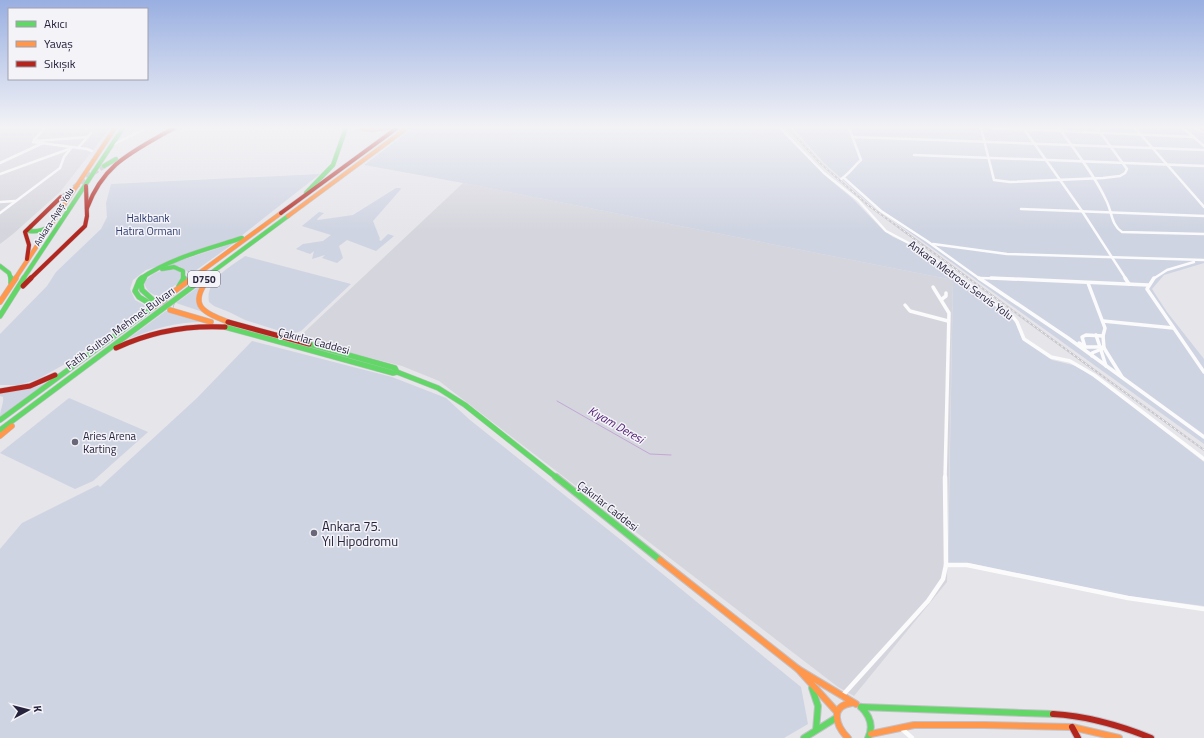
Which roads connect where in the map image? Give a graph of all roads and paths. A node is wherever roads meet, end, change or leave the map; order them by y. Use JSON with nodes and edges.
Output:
{"nodes":[{"id":1,"x":32,"y":162,"type":"edge"},
{"id":2,"x":62,"y":162,"type":"edge"},
{"id":3,"x":88,"y":162,"type":"edge"},
{"id":4,"x":99,"y":162,"type":"edge"},
{"id":5,"x":109,"y":162,"type":"edge"},
{"id":6,"x":118,"y":162,"type":"edge"},
{"id":7,"x":335,"y":162,"type":"edge"},
{"id":8,"x":350,"y":162,"type":"edge"},
{"id":9,"x":361,"y":162,"type":"edge"},
{"id":10,"x":816,"y":162,"type":"edge"},
{"id":11,"x":858,"y":162,"type":"edge"},
{"id":12,"x":990,"y":162,"type":"edge"},
{"id":13,"x":1048,"y":162,"type":"edge"},
{"id":14,"x":1082,"y":162,"type":"edge"},
{"id":15,"x":1111,"y":162,"type":"edge"},
{"id":16,"x":1166,"y":162,"type":"edge"},
{"id":17,"x":1123,"y":163,"type":"junction"},
{"id":18,"x":1168,"y":165,"type":"junction"},
{"id":19,"x":103,"y":166,"type":"tunnel mouth"},
{"id":20,"x":1204,"y":166,"type":"edge"},
{"id":21,"x":0,"y":174,"type":"edge"},
{"id":22,"x":1094,"y":178,"type":"junction"},
{"id":23,"x":1060,"y":180,"type":"junction"},
{"id":24,"x":86,"y":182,"type":"junction"},
{"id":25,"x":16,"y":201,"type":"junction"},
{"id":26,"x":297,"y":201,"type":"junction"},
{"id":27,"x":0,"y":202,"type":"edge"},
{"id":28,"x":1204,"y":207,"type":"edge"},
{"id":29,"x":1021,"y":209,"type":"dead end"},
{"id":30,"x":87,"y":210,"type":"junction"},
{"id":31,"x":1082,"y":211,"type":"junction"},
{"id":32,"x":1111,"y":212,"type":"junction"},
{"id":33,"x":0,"y":213,"type":"edge"},
{"id":34,"x":1204,"y":216,"type":"edge"},
{"id":35,"x":51,"y":225,"type":"junction"},
{"id":36,"x":255,"y":232,"type":"junction"},
{"id":37,"x":1204,"y":234,"type":"edge"},
{"id":38,"x":932,"y":244,"type":"junction"},
{"id":39,"x":1112,"y":258,"type":"junction"},
{"id":40,"x":1199,"y":260,"type":"junction"},
{"id":41,"x":1204,"y":260,"type":"edge"},
{"id":42,"x":27,"y":262,"type":"junction"},
{"id":43,"x":224,"y":264,"type":"junction"},
{"id":44,"x":0,"y":266,"type":"edge"},
{"id":45,"x":978,"y":278,"type":"junction"},
{"id":46,"x":1088,"y":283,"type":"junction"},
{"id":47,"x":1129,"y":284,"type":"junction"},
{"id":48,"x":11,"y":285,"type":"junction"},
{"id":49,"x":1148,"y":285,"type":"junction"},
{"id":50,"x":933,"y":287,"type":"dead end"},
{"id":51,"x":176,"y":291,"type":"junction"},
{"id":52,"x":946,"y":293,"type":"dead end"},
{"id":53,"x":942,"y":300,"type":"junction"},
{"id":54,"x":0,"y":302,"type":"edge"},
{"id":55,"x":906,"y":305,"type":"dead end"},
{"id":56,"x":6,"y":306,"type":"junction"},
{"id":57,"x":172,"y":308,"type":"tunnel mouth"},
{"id":58,"x":0,"y":316,"type":"edge"},
{"id":59,"x":948,"y":321,"type":"junction"},
{"id":60,"x":1103,"y":321,"type":"junction"},
{"id":61,"x":226,"y":324,"type":"junction"},
{"id":62,"x":1173,"y":328,"type":"junction"},
{"id":63,"x":254,"y":329,"type":"junction"},
{"id":64,"x":250,"y":334,"type":"junction"},
{"id":65,"x":1096,"y":336,"type":"junction"},
{"id":66,"x":1103,"y":336,"type":"junction"},
{"id":67,"x":1068,"y":338,"type":"junction"},
{"id":68,"x":1085,"y":346,"type":"junction"},
{"id":69,"x":1102,"y":348,"type":"junction"},
{"id":70,"x":1092,"y":354,"type":"junction"},
{"id":71,"x":81,"y":360,"type":"junction"},
{"id":72,"x":93,"y":360,"type":"junction"},
{"id":73,"x":1106,"y":366,"type":"junction"},
{"id":74,"x":397,"y":372,"type":"junction"},
{"id":75,"x":1204,"y":372,"type":"edge"},
{"id":76,"x":1123,"y":378,"type":"junction"},
{"id":77,"x":57,"y":387,"type":"junction"},
{"id":78,"x":0,"y":390,"type":"edge"},
{"id":79,"x":0,"y":420,"type":"edge"},
{"id":80,"x":0,"y":430,"type":"edge"},
{"id":81,"x":0,"y":436,"type":"edge"},
{"id":82,"x":1204,"y":437,"type":"edge"},
{"id":83,"x":1204,"y":459,"type":"edge"},
{"id":84,"x":946,"y":565,"type":"junction"},
{"id":85,"x":1204,"y":610,"type":"edge"},
{"id":86,"x":798,"y":669,"type":"junction"},
{"id":87,"x":810,"y":683,"type":"junction"},
{"id":88,"x":841,"y":697,"type":"junction"},
{"id":89,"x":858,"y":706,"type":"junction"},
{"id":90,"x":837,"y":712,"type":"junction"},
{"id":91,"x":836,"y":718,"type":"junction"},
{"id":92,"x":900,"y":727,"type":"junction"},
{"id":93,"x":1072,"y":728,"type":"junction"},
{"id":94,"x":816,"y":730,"type":"junction"},
{"id":95,"x":870,"y":736,"type":"edge"},
{"id":96,"x":804,"y":738,"type":"edge"},
{"id":97,"x":848,"y":738,"type":"edge"},
{"id":98,"x":912,"y":738,"type":"edge"},
{"id":99,"x":1078,"y":738,"type":"edge"},
{"id":100,"x":1119,"y":738,"type":"edge"},
{"id":101,"x":1151,"y":738,"type":"edge"}],
"edges":[{"from":1,"to":21,"type":"street"},
{"from":2,"to":25,"type":"street"},
{"from":3,"to":35,"type":"main road","name":"Ankara-Ayaş Yolu"},
{"from":4,"to":24,"type":"main road","name":"Ankara-Ayaş Yolu"},
{"from":5,"to":19,"type":"main road"},
{"from":6,"to":30,"type":"main road"},
{"from":7,"to":26,"type":"main road"},
{"from":8,"to":26,"type":"main road","name":"Fatih Sultan Mehmet Bulvarı","number":"D750"},
{"from":9,"to":43,"type":"main road","name":"Fatih Sultan Mehmet Bulvarı","number":"D750"},
{"from":10,"to":83,"type":"street","name":"Ankara Metrosu Servis Yolu"},
{"from":11,"to":38,"type":"street","name":"Ankara Metrosu Servis Yolu"},
{"from":12,"to":23,"type":"street"},
{"from":13,"to":23,"type":"street"},
{"from":14,"to":22,"type":"street"},
{"from":15,"to":17,"type":"street"},
{"from":16,"to":18,"type":"street"},
{"from":17,"to":18,"type":"street"},
{"from":17,"to":22,"type":"street"},
{"from":18,"to":20,"type":"street"},
{"from":18,"to":28,"type":"street"},
{"from":22,"to":23,"type":"street"},
{"from":22,"to":32,"type":"street"},
{"from":23,"to":31,"type":"street"},
{"from":24,"to":30,"type":"main road"},
{"from":24,"to":56,"type":"main road","name":"Ankara-Ayaş Yolu"},
{"from":25,"to":27,"type":"street"},
{"from":25,"to":33,"type":"street"},
{"from":26,"to":36,"type":"main road","name":"Fatih Sultan Mehmet Bulvarı","number":"D750"},
{"from":29,"to":31,"type":"street"},
{"from":30,"to":56,"type":"main road"},
{"from":31,"to":32,"type":"street"},
{"from":31,"to":39,"type":"street"},
{"from":32,"to":34,"type":"street"},
{"from":32,"to":37,"type":"street"},
{"from":35,"to":42,"type":"main road","name":"Ankara-Ayaş Yolu"},
{"from":35,"to":42,"type":"main road"},
{"from":36,"to":51,"type":"main road","name":"Fatih Sultan Mehmet Bulvarı","number":"D750"},
{"from":36,"to":51,"type":"main road"},
{"from":38,"to":39,"type":"street"},
{"from":38,"to":45,"type":"street","name":"Ankara Metrosu Servis Yolu"},
{"from":39,"to":40,"type":"street"},
{"from":39,"to":47,"type":"street"},
{"from":40,"to":41,"type":"street"},
{"from":40,"to":49,"type":"street"},
{"from":42,"to":48,"type":"main road","name":"Ankara-Ayaş Yolu"},
{"from":43,"to":61,"type":"main road"},
{"from":43,"to":72,"type":"main road","name":"Fatih Sultan Mehmet Bulvarı","number":"D750"},
{"from":44,"to":48,"type":"main road"},
{"from":45,"to":46,"type":"street"},
{"from":45,"to":67,"type":"street","name":"Ankara Metrosu Servis Yolu"},
{"from":46,"to":47,"type":"street"},
{"from":46,"to":60,"type":"street"},
{"from":47,"to":49,"type":"street"},
{"from":48,"to":54,"type":"main road","name":"Ankara-Ayaş Yolu"},
{"from":49,"to":62,"type":"street"},
{"from":50,"to":53,"type":"street"},
{"from":51,"to":71,"type":"main road","name":"Fatih Sultan Mehmet Bulvarı","number":"D750"},
{"from":52,"to":53,"type":"street"},
{"from":53,"to":59,"type":"street"},
{"from":55,"to":59,"type":"street"},
{"from":56,"to":58,"type":"main road","name":"Ankara-Ayaş Yolu"},
{"from":57,"to":61,"type":"main road"},
{"from":59,"to":84,"type":"street"},
{"from":60,"to":62,"type":"street"},
{"from":60,"to":66,"type":"street"},
{"from":61,"to":63,"type":"main road","name":"Çakırlar Caddesi"},
{"from":61,"to":64,"type":"main road","name":"Çakırlar Caddesi"},
{"from":61,"to":72,"type":"main road"},
{"from":62,"to":75,"type":"street"},
{"from":63,"to":64,"type":"main road"},
{"from":63,"to":74,"type":"main road","name":"Çakırlar Caddesi"},
{"from":64,"to":74,"type":"main road","name":"Çakırlar Caddesi"},
{"from":65,"to":66,"type":"street"},
{"from":65,"to":68,"type":"street"},
{"from":65,"to":69,"type":"street"},
{"from":66,"to":69,"type":"street"},
{"from":67,"to":68,"type":"street"},
{"from":67,"to":70,"type":"street","name":"Ankara Metrosu Servis Yolu"},
{"from":68,"to":69,"type":"street"},
{"from":68,"to":70,"type":"street"},
{"from":69,"to":70,"type":"street"},
{"from":69,"to":73,"type":"street"},
{"from":69,"to":76,"type":"street"},
{"from":70,"to":73,"type":"street","name":"Ankara Metrosu Servis Yolu"},
{"from":71,"to":78,"type":"main road"},
{"from":71,"to":79,"type":"main road","name":"Fatih Sultan Mehmet Bulvarı","number":"D750"},
{"from":72,"to":77,"type":"main road","name":"Fatih Sultan Mehmet Bulvarı","number":"D750"},
{"from":73,"to":76,"type":"street","name":"Ankara Metrosu Servis Yolu"},
{"from":74,"to":86,"type":"main road","name":"Çakırlar Caddesi"},
{"from":76,"to":82,"type":"street","name":"Ankara Metrosu Servis Yolu"},
{"from":77,"to":80,"type":"main road","name":"Fatih Sultan Mehmet Bulvarı","number":"D750"},
{"from":77,"to":81,"type":"main road"},
{"from":84,"to":85,"type":"street"},
{"from":84,"to":88,"type":"street"},
{"from":86,"to":87,"type":"main road","name":"Çakırlar Caddesi"},
{"from":86,"to":88,"type":"main road","name":"Çakırlar Caddesi"},
{"from":87,"to":90,"type":"main road","name":"Çakırlar Caddesi"},
{"from":87,"to":94,"type":"main road"},
{"from":88,"to":89,"type":"main road","name":"Çakırlar Caddesi"},
{"from":89,"to":90,"type":"main road"},
{"from":89,"to":95,"type":"main road"},
{"from":89,"to":101,"type":"main road"},
{"from":90,"to":91,"type":"main road"},
{"from":91,"to":94,"type":"main road"},
{"from":91,"to":97,"type":"main road"},
{"from":92,"to":93,"type":"main road"},
{"from":92,"to":95,"type":"main road"},
{"from":92,"to":98,"type":"street"},
{"from":93,"to":99,"type":"main road"},
{"from":93,"to":100,"type":"main road"},
{"from":94,"to":96,"type":"main road"}]}
